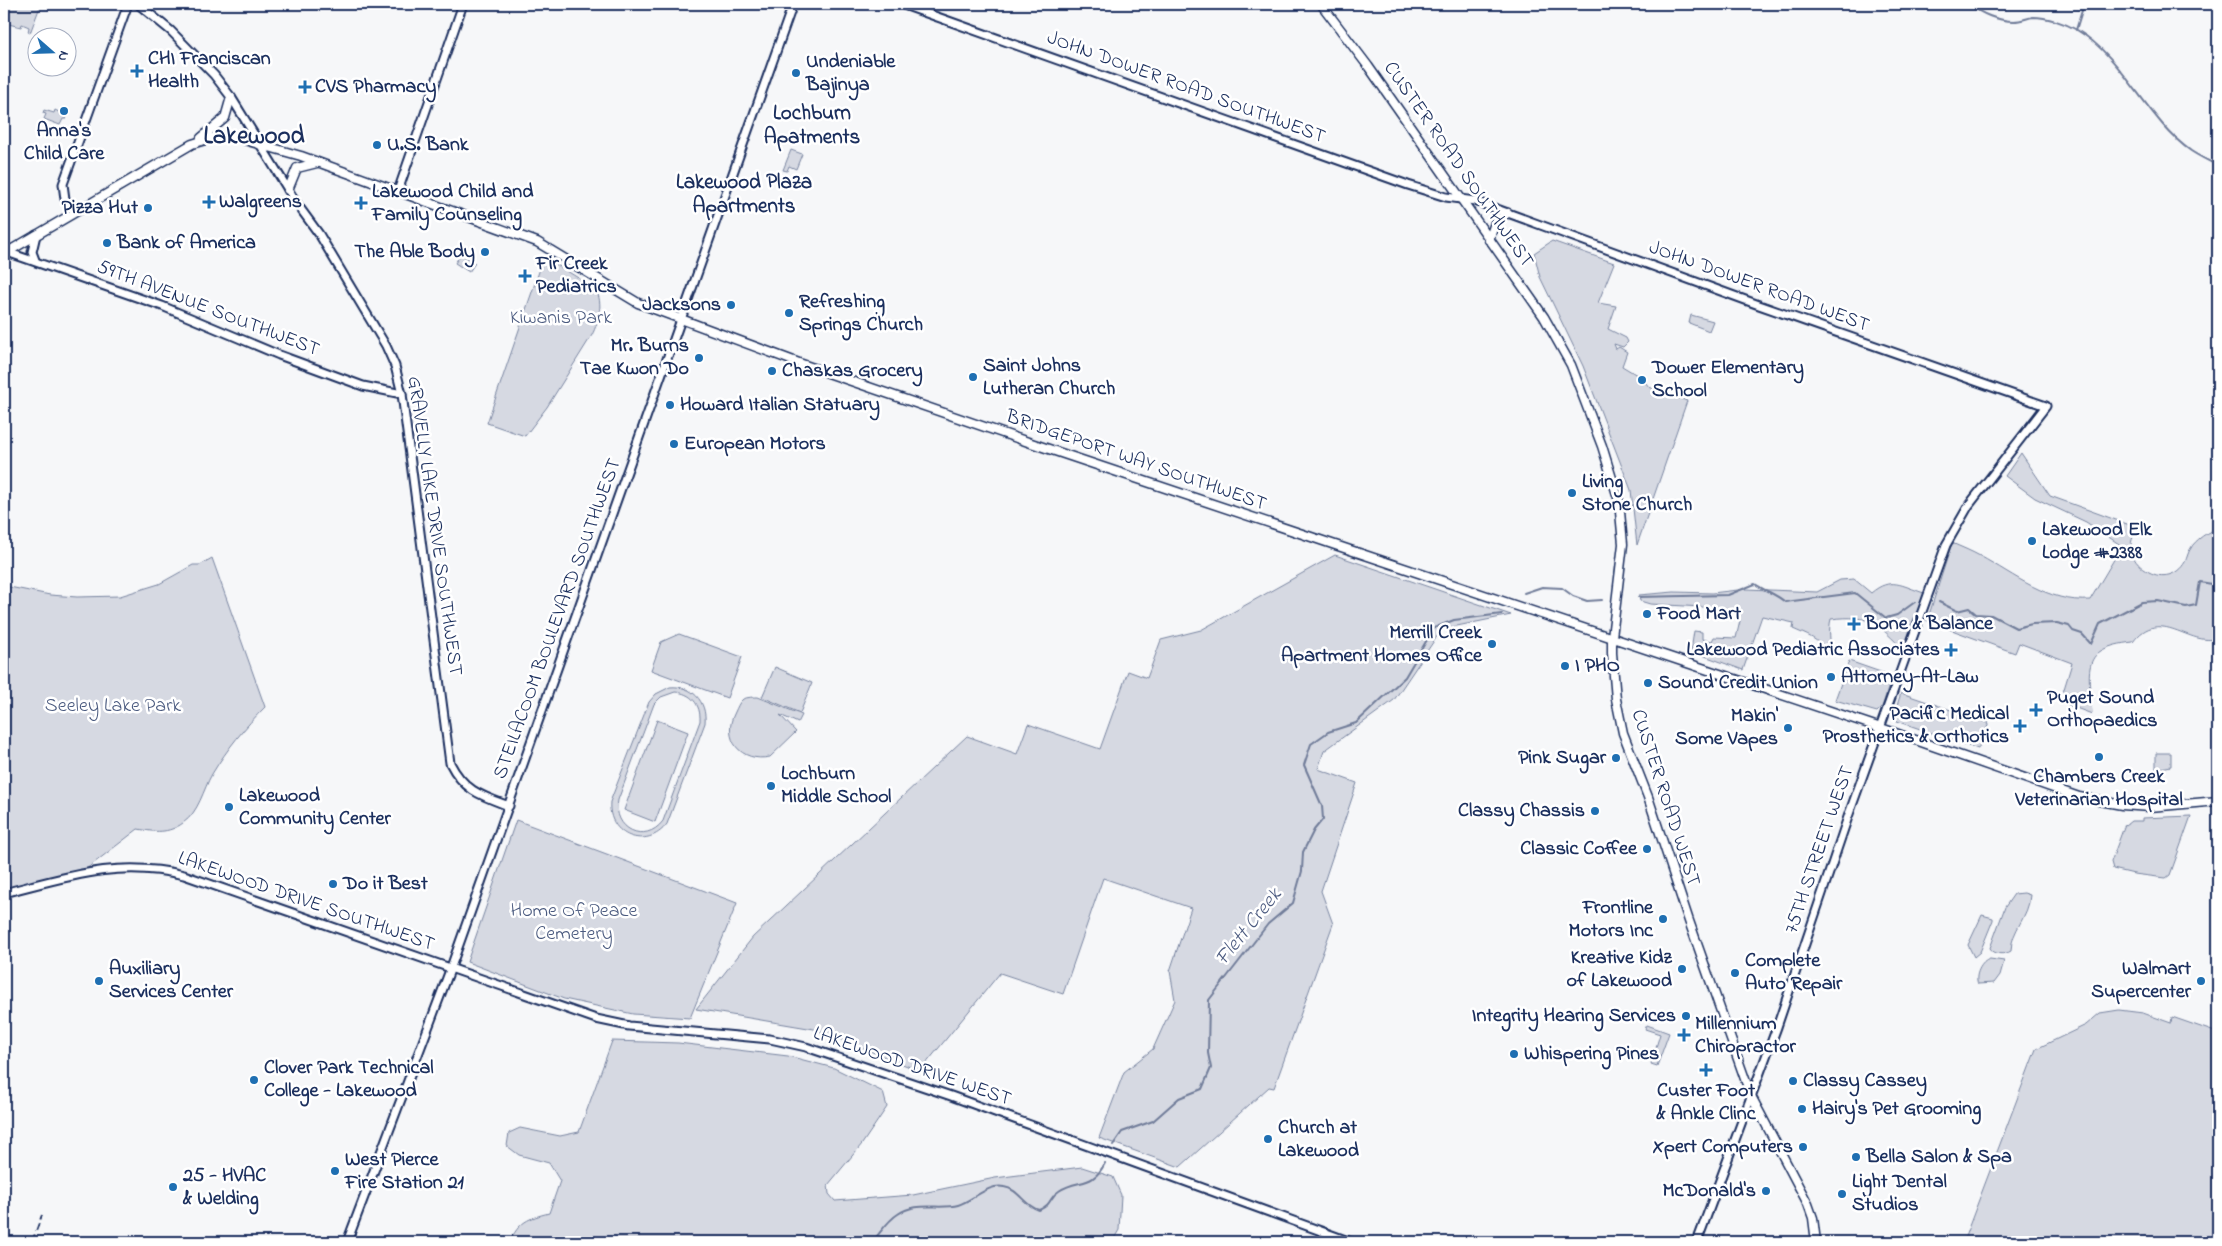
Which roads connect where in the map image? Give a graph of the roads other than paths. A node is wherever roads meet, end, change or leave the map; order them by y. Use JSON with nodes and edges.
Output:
{"nodes":[{"id":1,"x":128,"y":4,"type":"edge"},
{"id":2,"x":138,"y":4,"type":"edge"},
{"id":3,"x":463,"y":4,"type":"edge"},
{"id":4,"x":793,"y":4,"type":"edge"},
{"id":5,"x":901,"y":4,"type":"edge"},
{"id":6,"x":1321,"y":4,"type":"edge"},
{"id":7,"x":232,"y":97,"type":"junction"},
{"id":8,"x":259,"y":143,"type":"junction"},
{"id":9,"x":192,"y":144,"type":"junction"},
{"id":10,"x":319,"y":162,"type":"junction"},
{"id":11,"x":288,"y":190,"type":"junction"},
{"id":12,"x":398,"y":191,"type":"junction"},
{"id":13,"x":1461,"y":199,"type":"junction"},
{"id":14,"x":75,"y":212,"type":"junction"},
{"id":15,"x":1508,"y":213,"type":"junction"},
{"id":16,"x":36,"y":235,"type":"junction"},
{"id":17,"x":1490,"y":240,"type":"junction"},
{"id":18,"x":5,"y":252,"type":"edge"},
{"id":19,"x":35,"y":260,"type":"junction"},
{"id":20,"x":682,"y":319,"type":"junction"},
{"id":21,"x":1562,"y":349,"type":"joint"},
{"id":22,"x":402,"y":394,"type":"junction"},
{"id":23,"x":2046,"y":406,"type":"joint"},
{"id":24,"x":1612,"y":637,"type":"junction"},
{"id":25,"x":1881,"y":728,"type":"junction"},
{"id":26,"x":2218,"y":801,"type":"edge"},
{"id":27,"x":509,"y":806,"type":"junction"},
{"id":28,"x":4,"y":893,"type":"edge"},
{"id":29,"x":450,"y":970,"type":"junction"},
{"id":30,"x":1751,"y":1096,"type":"junction"},
{"id":31,"x":347,"y":1242,"type":"edge"},
{"id":32,"x":1351,"y":1242,"type":"edge"},
{"id":33,"x":1697,"y":1242,"type":"edge"},
{"id":34,"x":1816,"y":1242,"type":"edge"}],
"edges":[{"from":1,"to":14,"type":"street"},
{"from":2,"to":7,"type":"street","name":"GRAVELLY LAKE DRIVE SOUTHWEST"},
{"from":3,"to":12,"type":"street"},
{"from":4,"to":20,"type":"street","name":"STEILACOOM BOULEVARD SOUTHWEST"},
{"from":5,"to":13,"type":"street","name":"JOHN DOWER ROAD SOUTHWEST"},
{"from":6,"to":13,"type":"main road","name":"CUSTER ROAD SOUTHWEST"},
{"from":7,"to":8,"type":"street","name":"GRAVELLY LAKE DRIVE SOUTHWEST"},
{"from":7,"to":9,"type":"main road"},
{"from":8,"to":9,"type":"main road","name":"BRIDGEPORT WAY SOUTHWEST"},
{"from":8,"to":10,"type":"main road","name":"BRIDGEPORT WAY SOUTHWEST"},
{"from":8,"to":11,"type":"street","name":"GRAVELLY LAKE DRIVE SOUTHWEST"},
{"from":9,"to":14,"type":"main road","name":"BRIDGEPORT WAY SOUTHWEST"},
{"from":10,"to":11,"type":"main road"},
{"from":10,"to":12,"type":"main road","name":"BRIDGEPORT WAY SOUTHWEST"},
{"from":11,"to":22,"type":"street","name":"GRAVELLY LAKE DRIVE SOUTHWEST"},
{"from":12,"to":20,"type":"main road","name":"BRIDGEPORT WAY SOUTHWEST"},
{"from":13,"to":15,"type":"street","name":"JOHN DOWER ROAD WEST"},
{"from":13,"to":17,"type":"main road","name":"CUSTER ROAD SOUTHWEST"},
{"from":14,"to":16,"type":"main road","name":"BRIDGEPORT WAY SOUTHWEST"},
{"from":15,"to":17,"type":"main road"},
{"from":15,"to":23,"type":"street","name":"JOHN DOWER ROAD WEST"},
{"from":16,"to":18,"type":"main road","name":"BRIDGEPORT WAY SOUTHWEST"},
{"from":16,"to":19,"type":"street"},
{"from":17,"to":21,"type":"main road","name":"CUSTER ROAD SOUTHWEST"},
{"from":18,"to":19,"type":"street","name":"59TH AVENUE SOUTHWEST"},
{"from":19,"to":22,"type":"street","name":"59TH AVENUE SOUTHWEST"},
{"from":20,"to":24,"type":"main road","name":"BRIDGEPORT WAY SOUTHWEST"},
{"from":20,"to":27,"type":"street","name":"STEILACOOM BOULEVARD SOUTHWEST"},
{"from":21,"to":24,"type":"main road","name":"CUSTER ROAD WEST"},
{"from":22,"to":27,"type":"street","name":"GRAVELLY LAKE DRIVE SOUTHWEST"},
{"from":23,"to":25,"type":"street","name":"75TH STREET WEST"},
{"from":24,"to":25,"type":"main road","name":"BRIDGEPORT WAY SOUTHWEST"},
{"from":24,"to":30,"type":"main road","name":"CUSTER ROAD WEST"},
{"from":25,"to":26,"type":"main road","name":"BRIDGEPORT WAY SOUTHWEST"},
{"from":25,"to":30,"type":"street","name":"75TH STREET WEST"},
{"from":27,"to":29,"type":"street","name":"STEILACOOM BOULEVARD SOUTHWEST"},
{"from":28,"to":29,"type":"street","name":"LAKEWOOD DRIVE SOUTHWEST"},
{"from":29,"to":31,"type":"street","name":"STEILACOOM BOULEVARD SOUTHWEST"},
{"from":29,"to":32,"type":"street","name":"LAKEWOOD DRIVE WEST"},
{"from":30,"to":33,"type":"street","name":"75TH STREET WEST"},
{"from":30,"to":34,"type":"main road","name":"CUSTER ROAD WEST"}]}
